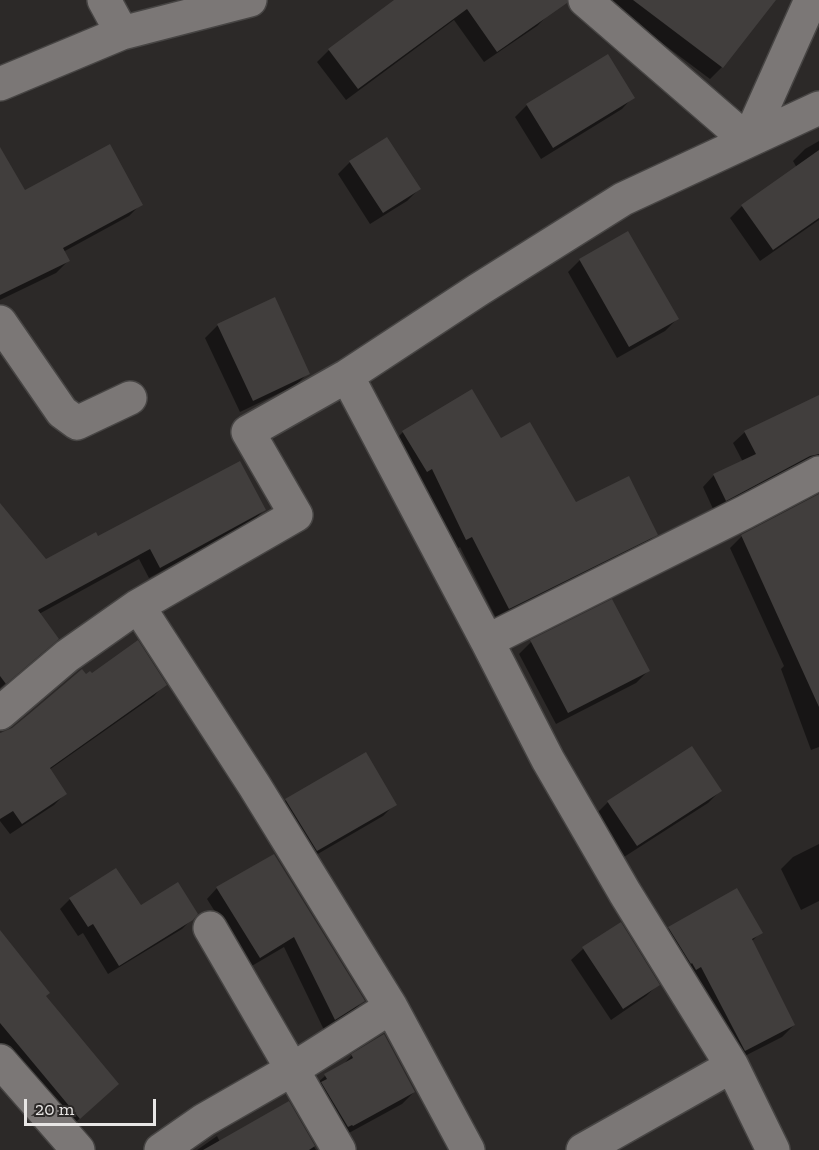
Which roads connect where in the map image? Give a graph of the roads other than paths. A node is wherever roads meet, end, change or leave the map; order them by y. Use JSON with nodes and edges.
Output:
{"nodes":[{"id":1,"x":104,"y":0,"type":"edge"},
{"id":2,"x":250,"y":0,"type":"edge"},
{"id":3,"x":585,"y":0,"type":"edge"},
{"id":4,"x":811,"y":0,"type":"edge"},
{"id":5,"x":122,"y":33,"type":"junction"},
{"id":6,"x":0,"y":84,"type":"edge"},
{"id":7,"x":819,"y":108,"type":"edge"},
{"id":8,"x":748,"y":141,"type":"junction"},
{"id":9,"x":0,"y":322,"type":"edge"},
{"id":10,"x":347,"y":376,"type":"junction"},
{"id":11,"x":130,"y":398,"type":"dead end"},
{"id":12,"x":819,"y":473,"type":"edge"},
{"id":13,"x":138,"y":606,"type":"junction"},
{"id":14,"x":487,"y":641,"type":"junction"},
{"id":15,"x":0,"y":713,"type":"edge"},
{"id":16,"x":210,"y":927,"type":"dead end"},
{"id":17,"x":391,"y":1007,"type":"junction"},
{"id":18,"x":0,"y":1061,"type":"edge"},
{"id":19,"x":732,"y":1066,"type":"junction"},
{"id":20,"x":293,"y":1069,"type":"junction"},
{"id":21,"x":78,"y":1150,"type":"edge"},
{"id":22,"x":161,"y":1150,"type":"edge"},
{"id":23,"x":339,"y":1150,"type":"edge"},
{"id":24,"x":468,"y":1150,"type":"edge"},
{"id":25,"x":583,"y":1150,"type":"edge"},
{"id":26,"x":773,"y":1150,"type":"edge"}],
"edges":[{"from":1,"to":5,"type":"street"},
{"from":2,"to":5,"type":"street"},
{"from":3,"to":8,"type":"street"},
{"from":4,"to":8,"type":"street"},
{"from":5,"to":6,"type":"street"},
{"from":7,"to":8,"type":"street"},
{"from":8,"to":10,"type":"street"},
{"from":9,"to":11,"type":"street"},
{"from":10,"to":13,"type":"street"},
{"from":10,"to":14,"type":"street"},
{"from":12,"to":14,"type":"street"},
{"from":13,"to":15,"type":"street"},
{"from":13,"to":17,"type":"street"},
{"from":14,"to":19,"type":"street"},
{"from":16,"to":20,"type":"street"},
{"from":17,"to":20,"type":"street"},
{"from":17,"to":24,"type":"street"},
{"from":18,"to":21,"type":"street"},
{"from":19,"to":25,"type":"street"},
{"from":19,"to":26,"type":"street"},
{"from":20,"to":22,"type":"street"},
{"from":20,"to":23,"type":"street"}]}
